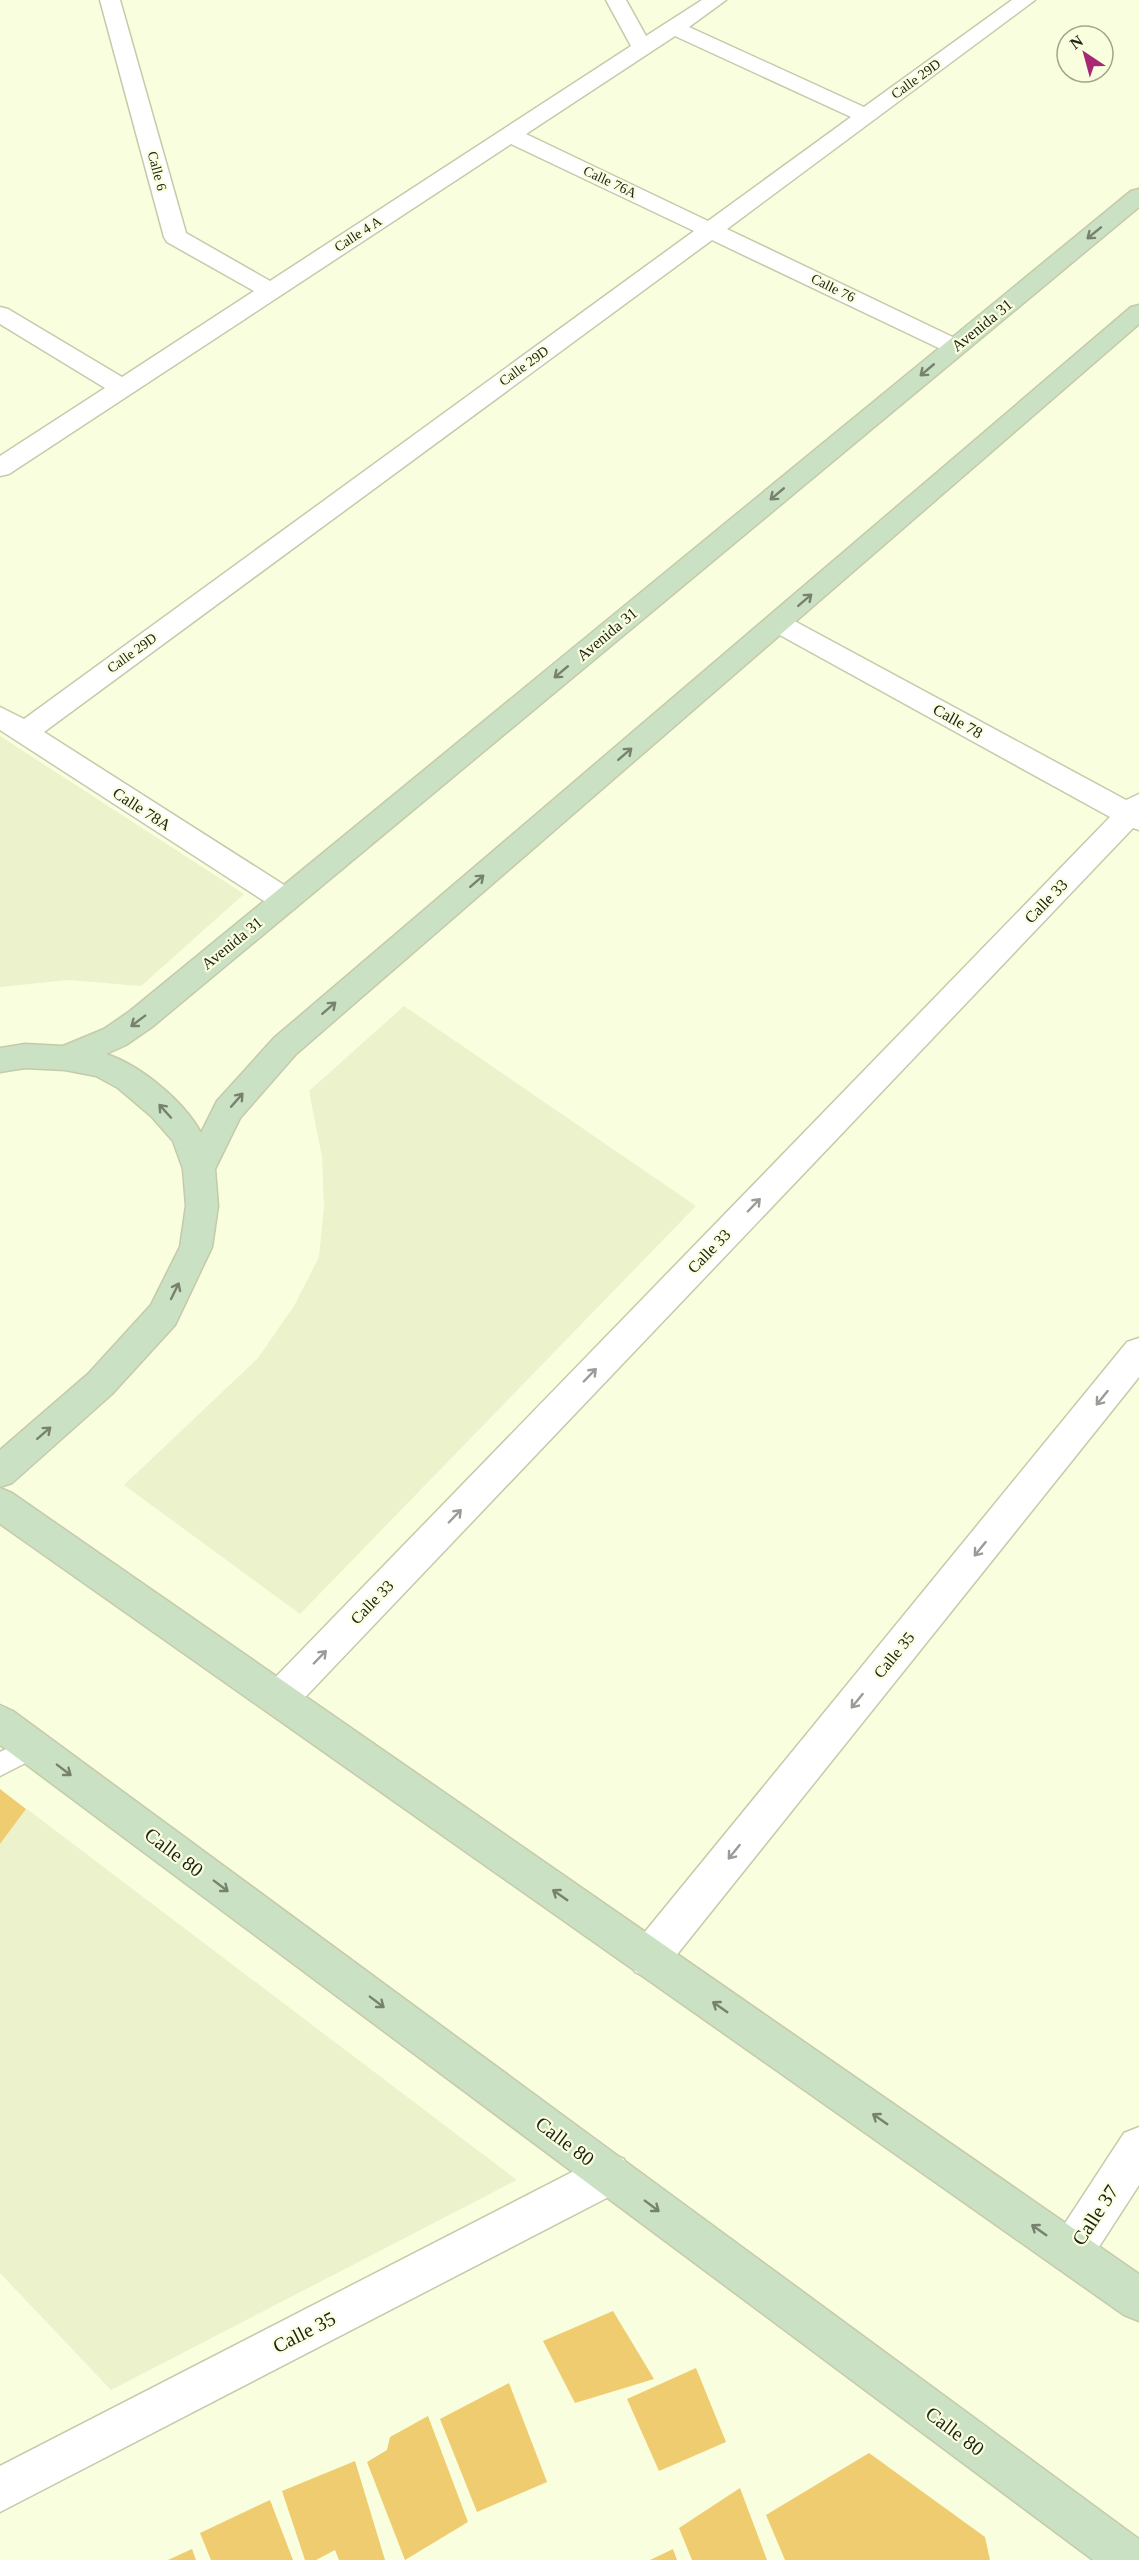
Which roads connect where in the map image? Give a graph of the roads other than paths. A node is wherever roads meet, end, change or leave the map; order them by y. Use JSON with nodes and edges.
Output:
{"nodes":[{"id":1,"x":110,"y":0,"type":"edge"},
{"id":2,"x":616,"y":0,"type":"edge"},
{"id":3,"x":716,"y":0,"type":"edge"},
{"id":4,"x":1011,"y":3,"type":"edge"},
{"id":5,"x":674,"y":28,"type":"junction"},
{"id":6,"x":642,"y":48,"type":"junction"},
{"id":7,"x":866,"y":116,"type":"junction"},
{"id":8,"x":510,"y":135,"type":"junction"},
{"id":9,"x":1139,"y":196,"type":"edge"},
{"id":10,"x":711,"y":230,"type":"junction"},
{"id":11,"x":271,"y":291,"type":"junction"},
{"id":12,"x":1139,"y":312,"type":"edge"},
{"id":13,"x":0,"y":314,"type":"edge"},
{"id":14,"x":955,"y":347,"type":"junction"},
{"id":15,"x":123,"y":388,"type":"junction"},
{"id":16,"x":0,"y":468,"type":"edge"},
{"id":17,"x":778,"y":623,"type":"junction"},
{"id":18,"x":0,"y":717,"type":"edge"},
{"id":19,"x":24,"y":733,"type":"junction"},
{"id":20,"x":1136,"y":813,"type":"edge"},
{"id":21,"x":285,"y":900,"type":"junction"},
{"id":22,"x":65,"y":1058,"type":"junction"},
{"id":23,"x":0,"y":1060,"type":"edge"},
{"id":24,"x":199,"y":1169,"type":"junction"},
{"id":25,"x":1139,"y":1352,"type":"edge"},
{"id":26,"x":0,"y":1472,"type":"edge"},
{"id":27,"x":0,"y":1504,"type":"edge"},
{"id":28,"x":279,"y":1699,"type":"junction"},
{"id":29,"x":0,"y":1723,"type":"edge"},
{"id":30,"x":16,"y":1756,"type":"edge"},
{"id":31,"x":649,"y":1958,"type":"junction"},
{"id":32,"x":1139,"y":2148,"type":"edge"},
{"id":33,"x":609,"y":2174,"type":"junction"},
{"id":34,"x":1071,"y":2252,"type":"junction"},
{"id":35,"x":1139,"y":2300,"type":"edge"},
{"id":36,"x":0,"y":2490,"type":"edge"},
{"id":37,"x":1130,"y":2560,"type":"edge"}],
"edges":[{"from":1,"to":11,"type":"street","name":"Calle 6"},
{"from":2,"to":6,"type":"street"},
{"from":3,"to":5,"type":"street","name":"Calle 4 A"},
{"from":4,"to":7,"type":"street","name":"Calle 29D"},
{"from":5,"to":6,"type":"street","name":"Calle 4 A"},
{"from":5,"to":7,"type":"street"},
{"from":6,"to":8,"type":"street","name":"Calle 4 A"},
{"from":7,"to":10,"type":"street","name":"Calle 29D"},
{"from":8,"to":10,"type":"street","name":"Calle 76A"},
{"from":8,"to":11,"type":"street","name":"Calle 4 A"},
{"from":9,"to":14,"type":"main road","name":"Avenida 31","one_way":true},
{"from":10,"to":14,"type":"street","name":"Calle 76"},
{"from":10,"to":19,"type":"street","name":"Calle 29D"},
{"from":11,"to":15,"type":"street","name":"Calle 4 A"},
{"from":17,"to":12,"type":"main road","one_way":true},
{"from":13,"to":15,"type":"street"},
{"from":14,"to":21,"type":"main road","name":"Avenida 31","one_way":true},
{"from":15,"to":16,"type":"street","name":"Calle 4 A"},
{"from":17,"to":20,"type":"street","name":"Calle 78"},
{"from":24,"to":17,"type":"main road","one_way":true},
{"from":18,"to":19,"type":"street","name":"Calle 78A"},
{"from":19,"to":21,"type":"street","name":"Calle 78A"},
{"from":28,"to":20,"type":"street","name":"Calle 33","one_way":true},
{"from":21,"to":22,"type":"main road","name":"Avenida 31","one_way":true},
{"from":22,"to":23,"type":"main road"},
{"from":24,"to":22,"type":"main road","one_way":true},
{"from":26,"to":24,"type":"main road","one_way":true},
{"from":25,"to":31,"type":"street","name":"Calle 35","one_way":true},
{"from":27,"to":28,"type":"main road"},
{"from":31,"to":28,"type":"main road","one_way":true},
{"from":29,"to":30,"type":"main road","name":"Calle 80"},
{"from":30,"to":33,"type":"main road","name":"Calle 80","one_way":true},
{"from":34,"to":31,"type":"main road","one_way":true},
{"from":32,"to":34,"type":"street","name":"Calle 37"},
{"from":33,"to":36,"type":"street","name":"Calle 35"},
{"from":33,"to":37,"type":"main road","name":"Calle 80","one_way":true},
{"from":34,"to":35,"type":"main road"}]}
